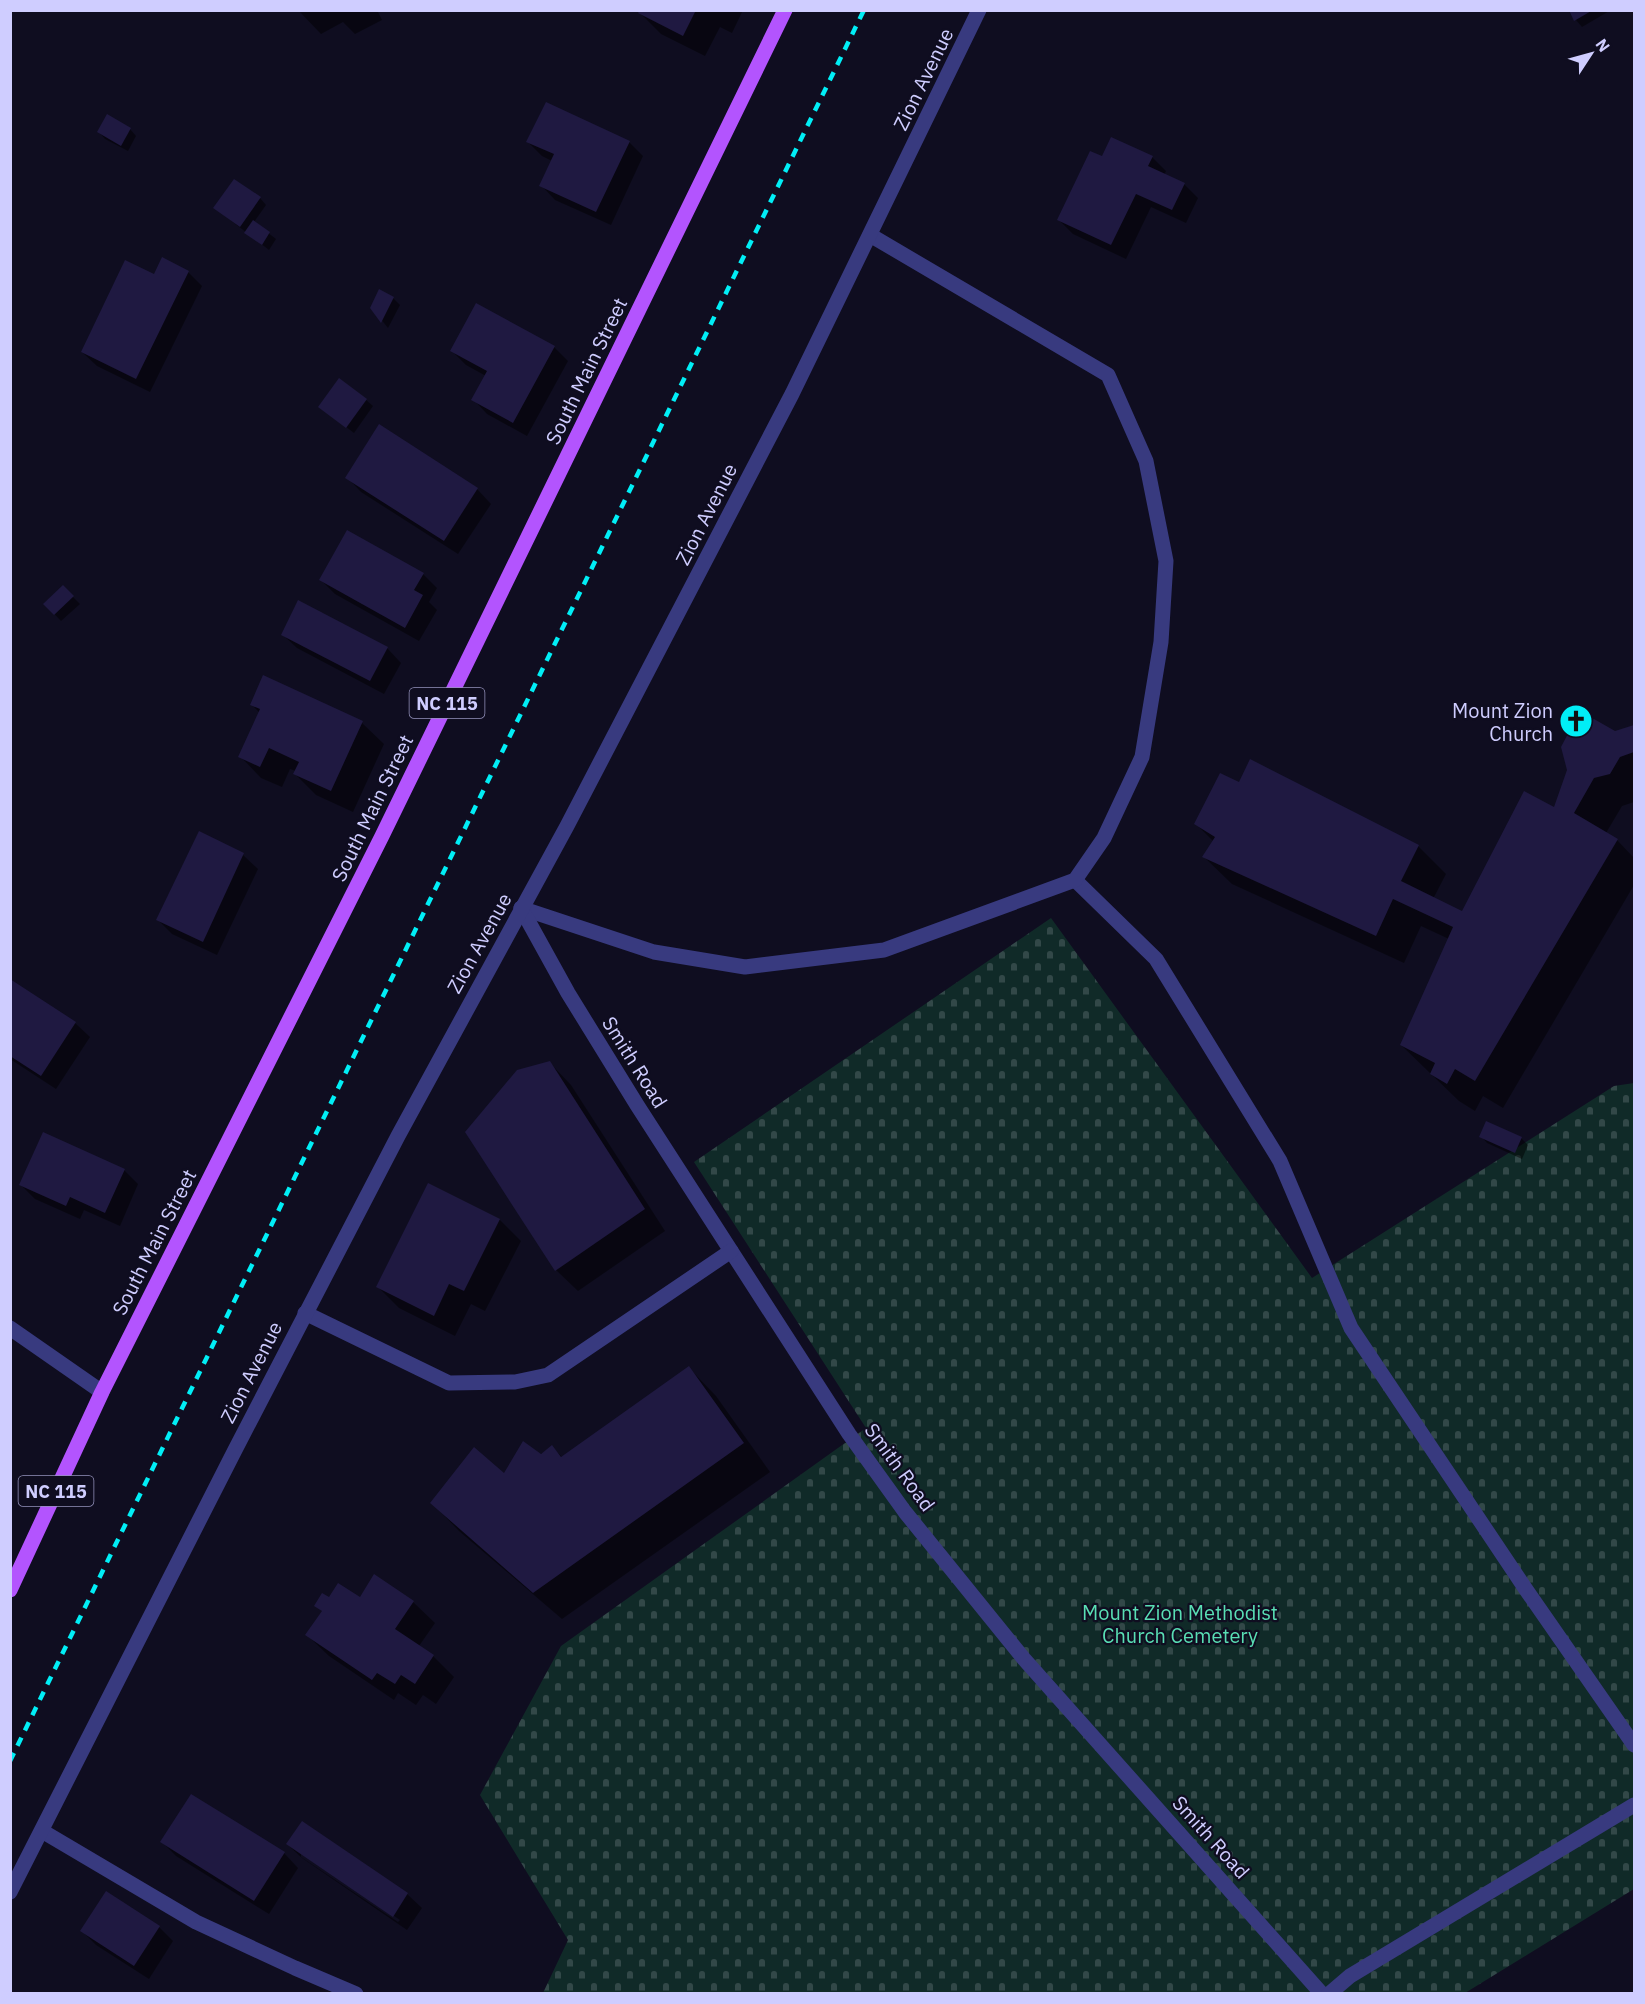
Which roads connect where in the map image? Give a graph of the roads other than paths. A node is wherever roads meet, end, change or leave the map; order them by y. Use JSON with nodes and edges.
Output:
{"nodes":[{"id":1,"x":785,"y":10,"type":"edge"},
{"id":2,"x":979,"y":10,"type":"edge"},
{"id":3,"x":870,"y":235,"type":"junction"},
{"id":4,"x":1075,"y":880,"type":"junction"},
{"id":5,"x":521,"y":908,"type":"junction"},
{"id":6,"x":731,"y":1251,"type":"junction"},
{"id":7,"x":305,"y":1313,"type":"junction"},
{"id":8,"x":10,"y":1328,"type":"edge"},
{"id":9,"x":102,"y":1392,"type":"junction"},
{"id":10,"x":10,"y":1590,"type":"edge"},
{"id":11,"x":1635,"y":1745,"type":"edge"},
{"id":12,"x":1635,"y":1805,"type":"edge"},
{"id":13,"x":42,"y":1831,"type":"junction"},
{"id":14,"x":10,"y":1892,"type":"edge"},
{"id":15,"x":356,"y":1994,"type":"edge"},
{"id":16,"x":1322,"y":1994,"type":"edge"},
{"id":17,"x":1329,"y":1994,"type":"edge"}],
"edges":[{"from":1,"to":9,"type":"main road","name":"South Main Street","number":"NC 115"},
{"from":2,"to":3,"type":"street","name":"Zion Avenue"},
{"from":3,"to":4,"type":"street"},
{"from":3,"to":5,"type":"street","name":"Zion Avenue"},
{"from":4,"to":5,"type":"street"},
{"from":4,"to":11,"type":"street"},
{"from":5,"to":6,"type":"street","name":"Smith Road"},
{"from":5,"to":7,"type":"street","name":"Zion Avenue"},
{"from":6,"to":7,"type":"street"},
{"from":6,"to":16,"type":"street","name":"Smith Road"},
{"from":7,"to":13,"type":"street","name":"Zion Avenue"},
{"from":8,"to":9,"type":"street"},
{"from":9,"to":10,"type":"main road","name":"South Main Street","number":"NC 115"},
{"from":12,"to":17,"type":"street"},
{"from":13,"to":14,"type":"street","name":"Zion Avenue"},
{"from":13,"to":15,"type":"street"}]}
